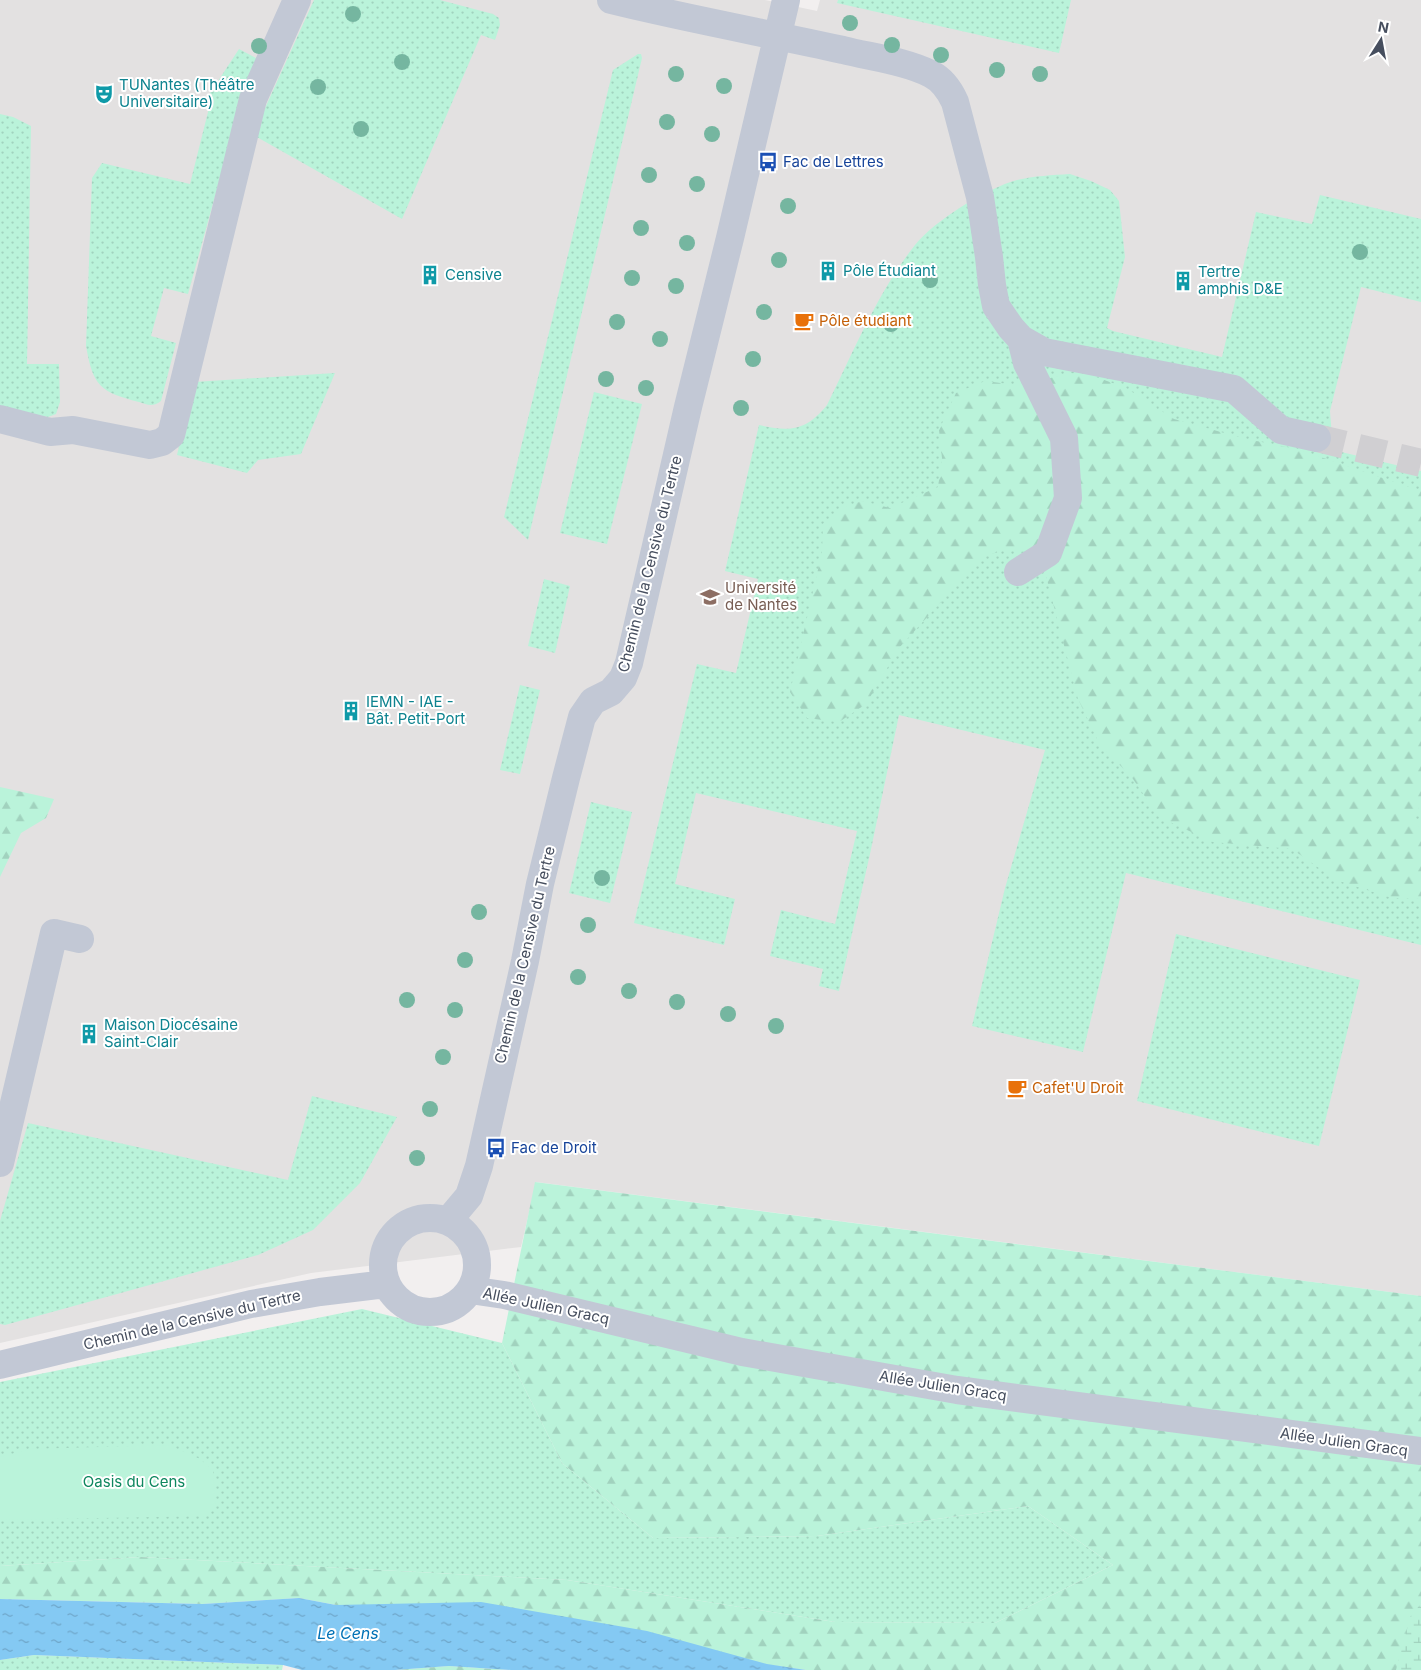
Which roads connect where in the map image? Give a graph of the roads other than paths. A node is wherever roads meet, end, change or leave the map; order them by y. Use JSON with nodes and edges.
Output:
{"nodes":[{"id":1,"x":297,"y":0,"type":"edge"},
{"id":2,"x":611,"y":0,"type":"edge"},
{"id":3,"x":786,"y":0,"type":"edge"},
{"id":4,"x":778,"y":37,"type":"junction"},
{"id":5,"x":1021,"y":338,"type":"junction"},
{"id":6,"x":0,"y":419,"type":"edge"},
{"id":7,"x":1316,"y":438,"type":"tunnel mouth"},
{"id":8,"x":1018,"y":572,"type":"dead end"},
{"id":9,"x":80,"y":939,"type":"dead end"},
{"id":10,"x":0,"y":1163,"type":"edge"},
{"id":11,"x":448,"y":1221,"type":"junction"},
{"id":12,"x":386,"y":1284,"type":"junction"},
{"id":13,"x":470,"y":1290,"type":"junction"},
{"id":14,"x":0,"y":1365,"type":"edge"},
{"id":15,"x":1421,"y":1451,"type":"edge"}],
"edges":[{"from":1,"to":6,"type":"street"},
{"from":2,"to":4,"type":"street"},
{"from":3,"to":4,"type":"street","name":"Chemin de la Censive du Tertre"},
{"from":4,"to":5,"type":"street"},
{"from":4,"to":11,"type":"street","name":"Chemin de la Censive du Tertre"},
{"from":5,"to":7,"type":"street"},
{"from":5,"to":8,"type":"street"},
{"from":9,"to":10,"type":"street"},
{"from":11,"to":12,"type":"street"},
{"from":11,"to":13,"type":"street"},
{"from":12,"to":13,"type":"street"},
{"from":12,"to":14,"type":"street","name":"Chemin de la Censive du Tertre"},
{"from":13,"to":15,"type":"street","name":"Allée Julien Gracq"}]}
